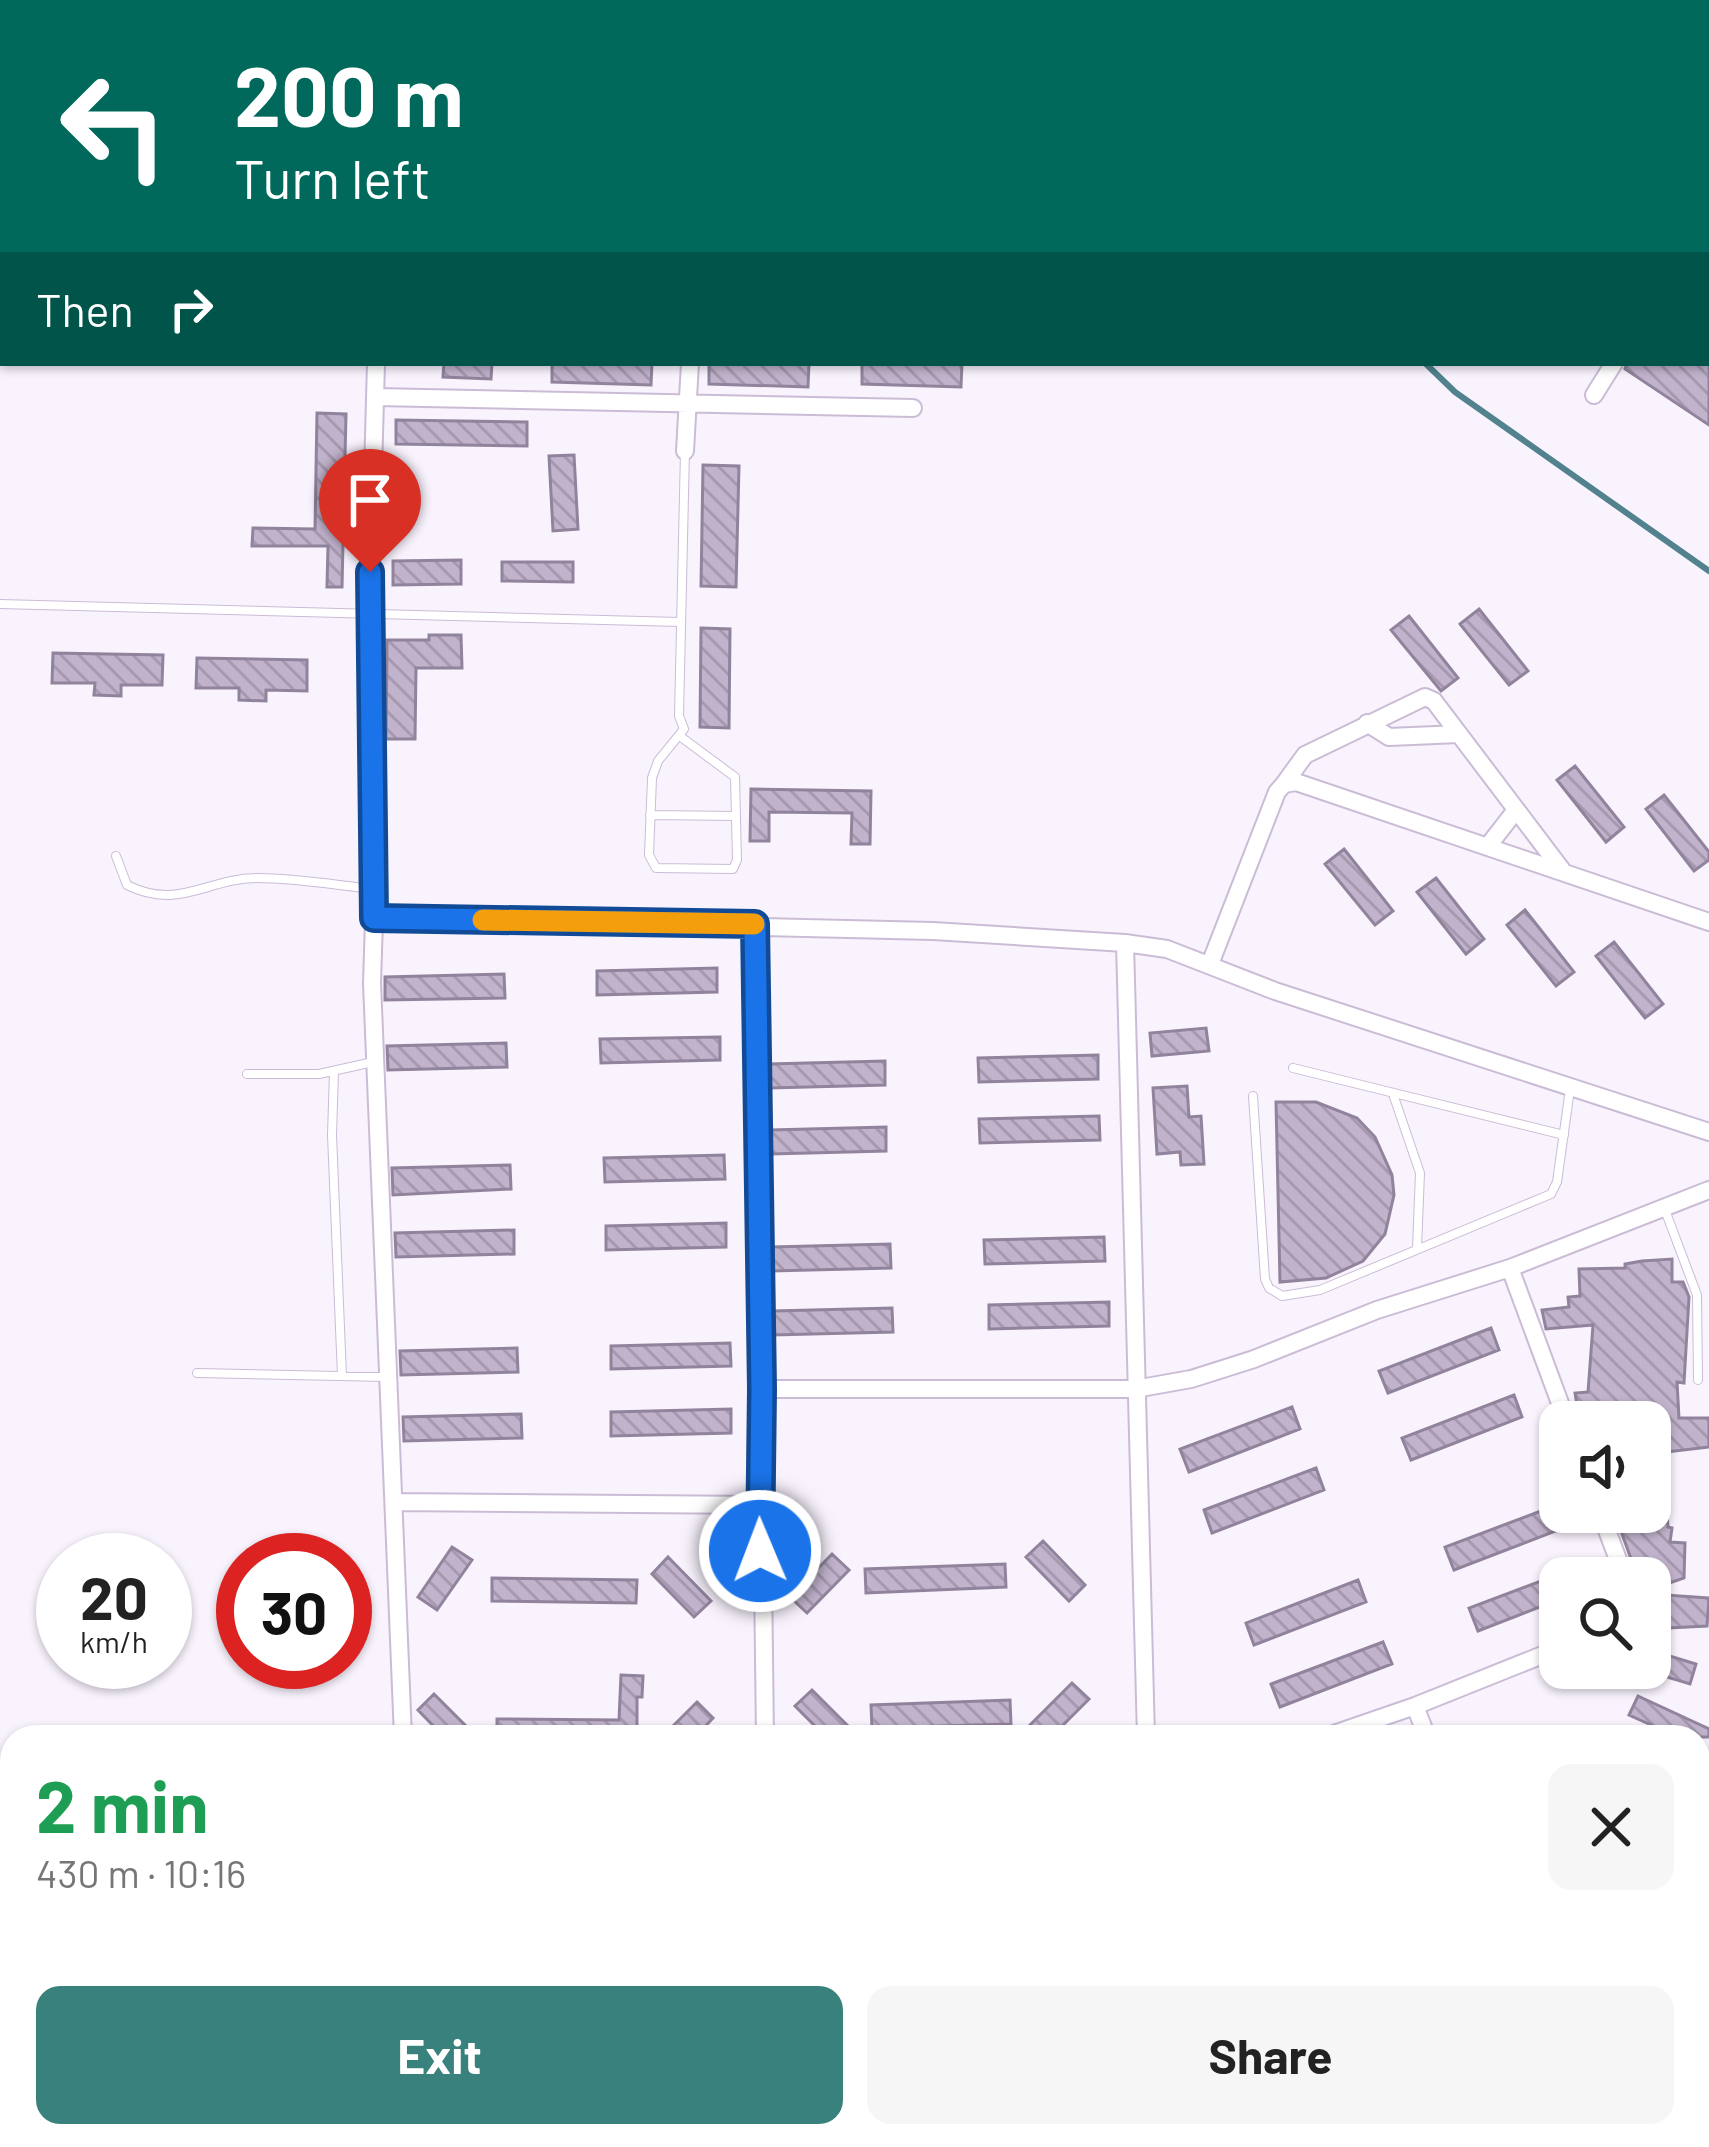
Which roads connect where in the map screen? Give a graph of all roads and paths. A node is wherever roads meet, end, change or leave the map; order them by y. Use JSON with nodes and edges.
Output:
{"nodes":[{"id":1,"x":376,"y":366,"type":"edge"},
{"id":2,"x":690,"y":366,"type":"edge"},
{"id":3,"x":1612,"y":366,"type":"edge"},
{"id":4,"x":1594,"y":395,"type":"dead end"},
{"id":5,"x":376,"y":397,"type":"junction"},
{"id":6,"x":686,"y":403,"type":"junction"},
{"id":7,"x":913,"y":408,"type":"dead end"},
{"id":8,"x":685,"y":452,"type":"joint"},
{"id":9,"x":0,"y":604,"type":"edge"},
{"id":10,"x":369,"y":616,"type":"junction"},
{"id":11,"x":680,"y":622,"type":"junction"},
{"id":12,"x":1367,"y":723,"type":"junction"},
{"id":13,"x":1459,"y":734,"type":"junction"},
{"id":14,"x":681,"y":737,"type":"junction"},
{"id":15,"x":1284,"y":784,"type":"junction"},
{"id":16,"x":1516,"y":810,"type":"junction"},
{"id":17,"x":650,"y":814,"type":"junction"},
{"id":18,"x":736,"y":816,"type":"junction"},
{"id":19,"x":1488,"y":846,"type":"junction"},
{"id":20,"x":116,"y":856,"type":"dead end"},
{"id":21,"x":1562,"y":871,"type":"junction"},
{"id":22,"x":375,"y":889,"type":"junction"},
{"id":23,"x":374,"y":918,"type":"junction"},
{"id":24,"x":1709,"y":922,"type":"edge"},
{"id":25,"x":755,"y":924,"type":"junction"},
{"id":26,"x":1125,"y":943,"type":"junction"},
{"id":27,"x":1210,"y":964,"type":"junction"},
{"id":28,"x":374,"y":1062,"type":"junction"},
{"id":29,"x":1292,"y":1068,"type":"dead end"},
{"id":30,"x":334,"y":1072,"type":"junction"},
{"id":31,"x":248,"y":1074,"type":"dead end"},
{"id":32,"x":1570,"y":1087,"type":"junction"},
{"id":33,"x":1393,"y":1093,"type":"junction"},
{"id":34,"x":1252,"y":1096,"type":"dead end"},
{"id":35,"x":1709,"y":1132,"type":"edge"},
{"id":36,"x":1564,"y":1135,"type":"junction"},
{"id":37,"x":1709,"y":1190,"type":"edge"},
{"id":38,"x":1665,"y":1209,"type":"junction"},
{"id":39,"x":1418,"y":1247,"type":"junction"},
{"id":40,"x":1510,"y":1268,"type":"junction"},
{"id":41,"x":196,"y":1373,"type":"dead end"},
{"id":42,"x":342,"y":1376,"type":"junction"},
{"id":43,"x":388,"y":1377,"type":"junction"},
{"id":44,"x":1698,"y":1380,"type":"dead end"},
{"id":45,"x":762,"y":1389,"type":"junction"},
{"id":46,"x":1135,"y":1390,"type":"junction"},
{"id":47,"x":1559,"y":1401,"type":"edge"},
{"id":48,"x":394,"y":1502,"type":"junction"},
{"id":49,"x":759,"y":1505,"type":"junction"},
{"id":50,"x":1539,"y":1656,"type":"edge"},
{"id":51,"x":1415,"y":1706,"type":"junction"},
{"id":52,"x":403,"y":1725,"type":"edge"},
{"id":53,"x":765,"y":1725,"type":"edge"},
{"id":54,"x":1146,"y":1725,"type":"edge"},
{"id":55,"x":1360,"y":1725,"type":"edge"},
{"id":56,"x":1422,"y":1725,"type":"edge"}],
"edges":[{"from":1,"to":5,"type":"street"},
{"from":2,"to":6,"type":"street"},
{"from":3,"to":4,"type":"street"},
{"from":5,"to":6,"type":"street"},
{"from":5,"to":10,"type":"street"},
{"from":6,"to":7,"type":"street"},
{"from":6,"to":8,"type":"street"},
{"from":8,"to":11,"type":"lane"},
{"from":9,"to":10,"type":"lane"},
{"from":10,"to":11,"type":"lane"},
{"from":10,"to":22,"type":"street"},
{"from":11,"to":14,"type":"lane"},
{"from":12,"to":13,"type":"street"},
{"from":12,"to":13,"type":"street"},
{"from":12,"to":15,"type":"street"},
{"from":13,"to":16,"type":"street"},
{"from":14,"to":17,"type":"lane"},
{"from":14,"to":18,"type":"lane"},
{"from":15,"to":19,"type":"street"},
{"from":15,"to":27,"type":"street"},
{"from":16,"to":19,"type":"street"},
{"from":16,"to":21,"type":"street"},
{"from":17,"to":18,"type":"lane"},
{"from":17,"to":18,"type":"lane"},
{"from":19,"to":21,"type":"street"},
{"from":20,"to":22,"type":"lane"},
{"from":21,"to":24,"type":"street"},
{"from":22,"to":23,"type":"street"},
{"from":23,"to":25,"type":"street"},
{"from":23,"to":28,"type":"street"},
{"from":25,"to":26,"type":"street"},
{"from":25,"to":45,"type":"street"},
{"from":26,"to":27,"type":"street"},
{"from":26,"to":46,"type":"street"},
{"from":27,"to":32,"type":"street"},
{"from":28,"to":30,"type":"lane"},
{"from":28,"to":43,"type":"street"},
{"from":29,"to":33,"type":"lane"},
{"from":30,"to":31,"type":"lane"},
{"from":30,"to":42,"type":"lane"},
{"from":32,"to":35,"type":"street"},
{"from":32,"to":36,"type":"lane"},
{"from":33,"to":36,"type":"lane"},
{"from":33,"to":39,"type":"lane"},
{"from":34,"to":39,"type":"lane"},
{"from":36,"to":39,"type":"lane"},
{"from":37,"to":38,"type":"street"},
{"from":38,"to":40,"type":"street"},
{"from":38,"to":44,"type":"lane"},
{"from":40,"to":46,"type":"street"},
{"from":40,"to":47,"type":"street"},
{"from":41,"to":42,"type":"lane"},
{"from":42,"to":43,"type":"lane"},
{"from":43,"to":48,"type":"street"},
{"from":45,"to":46,"type":"street"},
{"from":45,"to":49,"type":"street"},
{"from":46,"to":54,"type":"street"},
{"from":48,"to":49,"type":"street"},
{"from":48,"to":52,"type":"street"},
{"from":49,"to":53,"type":"street"},
{"from":50,"to":51,"type":"street"},
{"from":51,"to":55,"type":"street"},
{"from":51,"to":56,"type":"street"}]}
